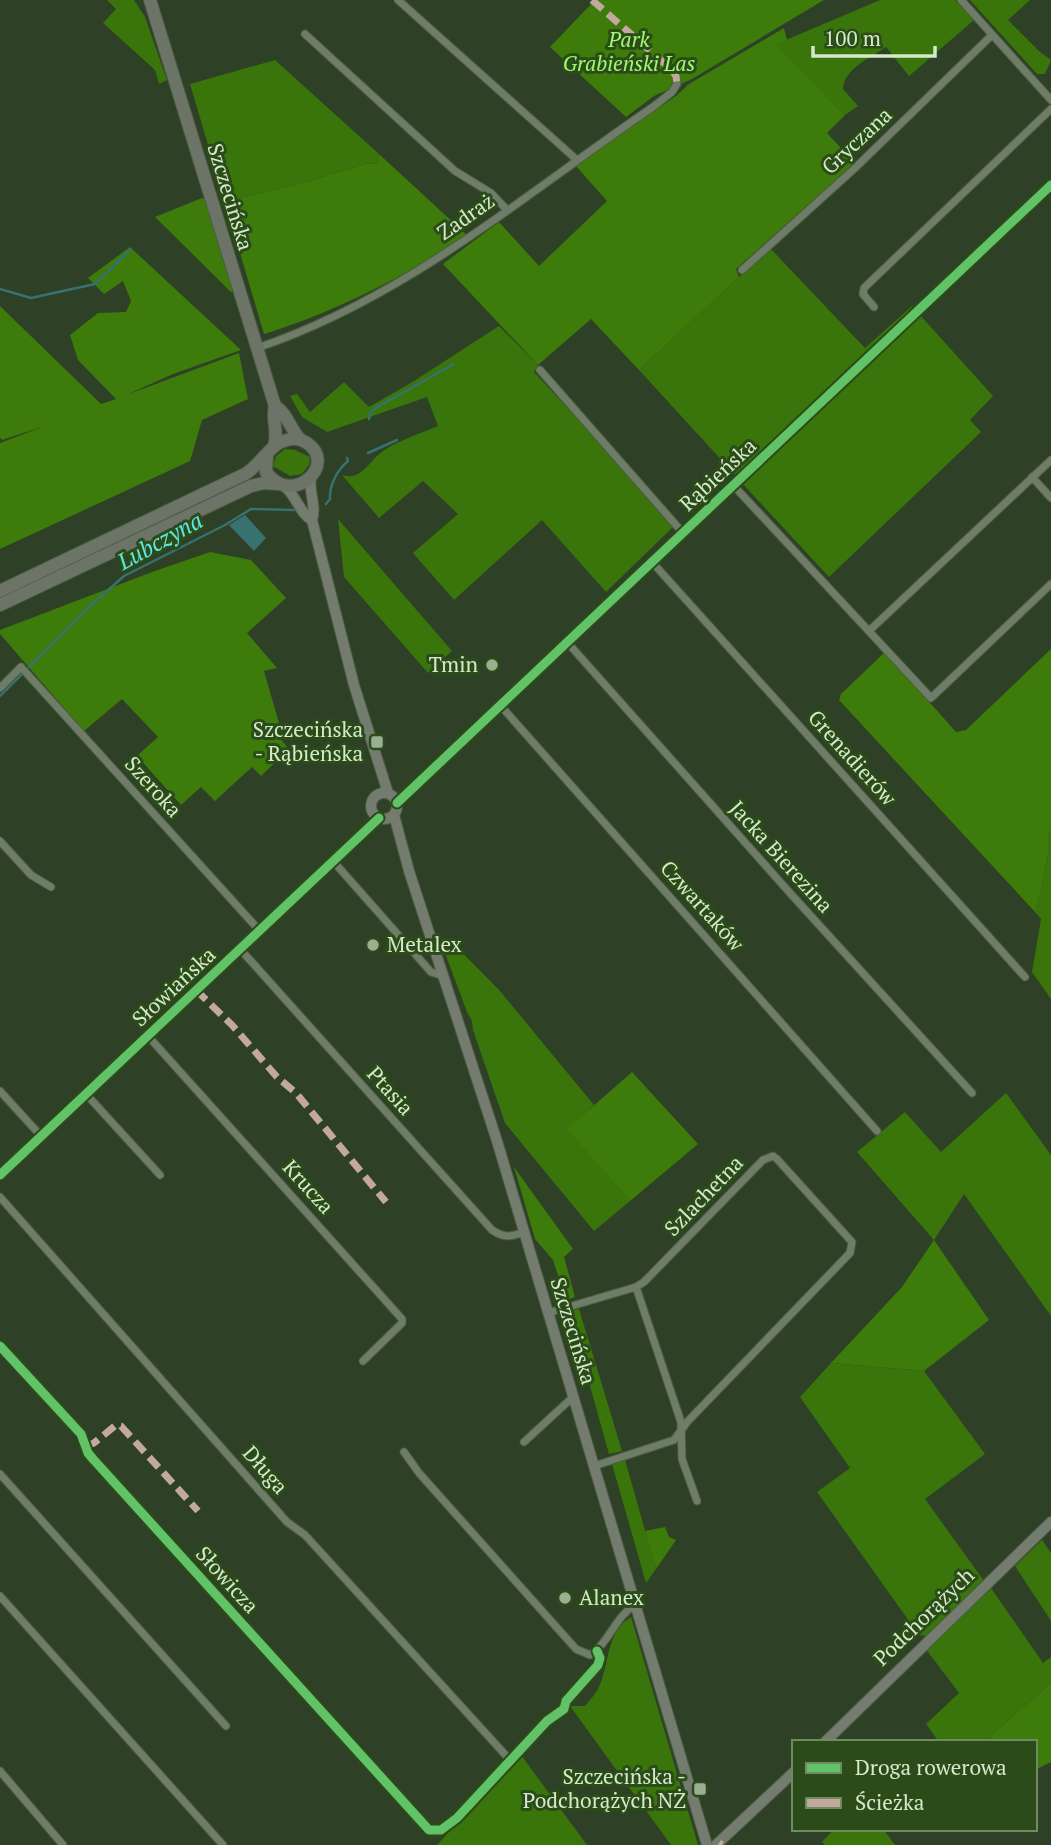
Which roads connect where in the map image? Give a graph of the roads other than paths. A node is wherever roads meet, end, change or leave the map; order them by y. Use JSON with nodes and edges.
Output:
{"nodes":[{"id":1,"x":150,"y":0,"type":"edge"},
{"id":2,"x":398,"y":0,"type":"edge"},
{"id":3,"x":961,"y":0,"type":"edge"},
{"id":4,"x":305,"y":34,"type":"dead end"},
{"id":5,"x":992,"y":35,"type":"junction"},
{"id":6,"x":677,"y":84,"type":"dead end"},
{"id":7,"x":1051,"y":100,"type":"edge"},
{"id":8,"x":1051,"y":109,"type":"edge"},
{"id":9,"x":577,"y":160,"type":"junction"},
{"id":10,"x":1051,"y":185,"type":"edge"},
{"id":11,"x":507,"y":209,"type":"junction"},
{"id":12,"x":742,"y":270,"type":"dead end"},
{"id":13,"x":874,"y":307,"type":"dead end"},
{"id":14,"x":257,"y":348,"type":"junction"},
{"id":15,"x":540,"y":370,"type":"dead end"},
{"id":16,"x":275,"y":406,"type":"junction"},
{"id":17,"x":300,"y":439,"type":"junction"},
{"id":18,"x":270,"y":451,"type":"junction"},
{"id":19,"x":1051,"y":460,"type":"edge"},
{"id":20,"x":312,"y":477,"type":"junction"},
{"id":21,"x":1032,"y":477,"type":"junction"},
{"id":22,"x":281,"y":485,"type":"junction"},
{"id":23,"x":733,"y":485,"type":"junction"},
{"id":24,"x":1051,"y":498,"type":"edge"},
{"id":25,"x":312,"y":520,"type":"junction"},
{"id":26,"x":683,"y":533,"type":"junction"},
{"id":27,"x":652,"y":562,"type":"junction"},
{"id":28,"x":1051,"y":584,"type":"edge"},
{"id":29,"x":0,"y":591,"type":"edge"},
{"id":30,"x":0,"y":605,"type":"edge"},
{"id":31,"x":870,"y":630,"type":"junction"},
{"id":32,"x":567,"y":642,"type":"junction"},
{"id":33,"x":0,"y":688,"type":"edge"},
{"id":34,"x":500,"y":705,"type":"junction"},
{"id":35,"x":385,"y":809,"type":"junction"},
{"id":36,"x":0,"y":841,"type":"edge"},
{"id":37,"x":333,"y":861,"type":"junction"},
{"id":38,"x":51,"y":887,"type":"dead end"},
{"id":39,"x":259,"y":930,"type":"junction"},
{"id":40,"x":240,"y":949,"type":"junction"},
{"id":41,"x":443,"y":976,"type":"junction"},
{"id":42,"x":1025,"y":977,"type":"dead end"},
{"id":43,"x":148,"y":1036,"type":"junction"},
{"id":44,"x":0,"y":1091,"type":"edge"},
{"id":45,"x":972,"y":1093,"type":"dead end"},
{"id":46,"x":86,"y":1094,"type":"junction"},
{"id":47,"x":877,"y":1131,"type":"dead end"},
{"id":48,"x":41,"y":1136,"type":"junction"},
{"id":49,"x":0,"y":1175,"type":"edge"},
{"id":50,"x":160,"y":1175,"type":"dead end"},
{"id":51,"x":0,"y":1197,"type":"edge"},
{"id":52,"x":524,"y":1232,"type":"junction"},
{"id":53,"x":636,"y":1287,"type":"junction"},
{"id":54,"x":548,"y":1313,"type":"junction"},
{"id":55,"x":0,"y":1346,"type":"edge"},
{"id":56,"x":363,"y":1361,"type":"dead end"},
{"id":57,"x":573,"y":1396,"type":"junction"},
{"id":58,"x":681,"y":1432,"type":"junction"},
{"id":59,"x":524,"y":1442,"type":"dead end"},
{"id":60,"x":404,"y":1452,"type":"dead end"},
{"id":61,"x":594,"y":1465,"type":"junction"},
{"id":62,"x":0,"y":1474,"type":"edge"},
{"id":63,"x":697,"y":1501,"type":"dead end"},
{"id":64,"x":1051,"y":1522,"type":"edge"},
{"id":65,"x":0,"y":1595,"type":"edge"},
{"id":66,"x":635,"y":1605,"type":"junction"},
{"id":67,"x":597,"y":1651,"type":"junction"},
{"id":68,"x":226,"y":1727,"type":"dead end"},
{"id":69,"x":827,"y":1740,"type":"edge"},
{"id":70,"x":510,"y":1760,"type":"junction"},
{"id":71,"x":0,"y":1771,"type":"edge"},
{"id":72,"x":792,"y":1774,"type":"edge"},
{"id":73,"x":63,"y":1845,"type":"edge"},
{"id":74,"x":223,"y":1845,"type":"edge"},
{"id":75,"x":707,"y":1845,"type":"edge"},
{"id":76,"x":716,"y":1845,"type":"edge"}],
"edges":[{"from":1,"to":14,"type":"main road","name":"Szczecińska"},
{"from":2,"to":9,"type":"street"},
{"from":3,"to":5,"type":"street"},
{"from":4,"to":11,"type":"street"},
{"from":5,"to":7,"type":"street"},
{"from":5,"to":12,"type":"street","name":"Gryczana"},
{"from":6,"to":9,"type":"street","name":"Zadraż"},
{"from":8,"to":13,"type":"street"},
{"from":9,"to":11,"type":"street","name":"Zadraż"},
{"from":10,"to":23,"type":"street","name":"Rąbieńska"},
{"from":11,"to":14,"type":"street","name":"Zadraż"},
{"from":14,"to":16,"type":"main road","name":"Szczecińska"},
{"from":15,"to":26,"type":"street"},
{"from":16,"to":17,"type":"main road","name":"Szczecińska"},
{"from":16,"to":18,"type":"main road","name":"Szczecińska"},
{"from":17,"to":18,"type":"main road"},
{"from":17,"to":20,"type":"main road"},
{"from":18,"to":22,"type":"main road"},
{"from":18,"to":29,"type":"main road"},
{"from":19,"to":21,"type":"street"},
{"from":20,"to":22,"type":"main road"},
{"from":20,"to":25,"type":"street"},
{"from":21,"to":24,"type":"street"},
{"from":21,"to":31,"type":"street"},
{"from":22,"to":25,"type":"street"},
{"from":22,"to":30,"type":"main road"},
{"from":23,"to":26,"type":"street","name":"Rąbieńska"},
{"from":23,"to":31,"type":"street"},
{"from":25,"to":35,"type":"street"},
{"from":26,"to":27,"type":"street","name":"Rąbieńska"},
{"from":27,"to":32,"type":"street","name":"Rąbieńska"},
{"from":27,"to":42,"type":"street","name":"Grenadierów"},
{"from":28,"to":31,"type":"street"},
{"from":32,"to":34,"type":"street","name":"Rąbieńska"},
{"from":32,"to":45,"type":"street","name":"Jacka Bierezina"},
{"from":33,"to":39,"type":"street","name":"Szeroka"},
{"from":34,"to":35,"type":"street","name":"Rąbieńska"},
{"from":34,"to":47,"type":"street","name":"Czwartaków"},
{"from":35,"to":37,"type":"street","name":"Słowiańska"},
{"from":35,"to":41,"type":"street","name":"Szczecińska"},
{"from":36,"to":38,"type":"street"},
{"from":37,"to":39,"type":"street","name":"Słowiańska"},
{"from":37,"to":41,"type":"street"},
{"from":39,"to":40,"type":"street","name":"Słowiańska"},
{"from":40,"to":43,"type":"street","name":"Słowiańska"},
{"from":40,"to":52,"type":"street","name":"Ptasia"},
{"from":41,"to":52,"type":"street","name":"Szczecińska"},
{"from":43,"to":46,"type":"street","name":"Słowiańska"},
{"from":43,"to":56,"type":"street","name":"Krucza"},
{"from":44,"to":48,"type":"street"},
{"from":46,"to":48,"type":"street","name":"Słowiańska"},
{"from":46,"to":50,"type":"street"},
{"from":48,"to":49,"type":"street","name":"Słowiańska"},
{"from":51,"to":70,"type":"street","name":"Długa"},
{"from":52,"to":54,"type":"street","name":"Szczecińska"},
{"from":53,"to":54,"type":"street","name":"Szlachetna"},
{"from":53,"to":58,"type":"street"},
{"from":53,"to":58,"type":"street","name":"Szlachetna"},
{"from":54,"to":57,"type":"street","name":"Szczecińska"},
{"from":55,"to":70,"type":"street","name":"Słowicza"},
{"from":57,"to":59,"type":"street"},
{"from":57,"to":61,"type":"street","name":"Szczecińska"},
{"from":58,"to":61,"type":"street"},
{"from":58,"to":63,"type":"street"},
{"from":60,"to":67,"type":"street"},
{"from":61,"to":66,"type":"street","name":"Szczecińska"},
{"from":62,"to":68,"type":"street"},
{"from":64,"to":69,"type":"street","name":"Podchorążych"},
{"from":65,"to":74,"type":"street"},
{"from":66,"to":67,"type":"street"},
{"from":66,"to":75,"type":"street","name":"Szczecińska"},
{"from":67,"to":70,"type":"street"},
{"from":71,"to":73,"type":"street"},
{"from":72,"to":76,"type":"street"}]}
